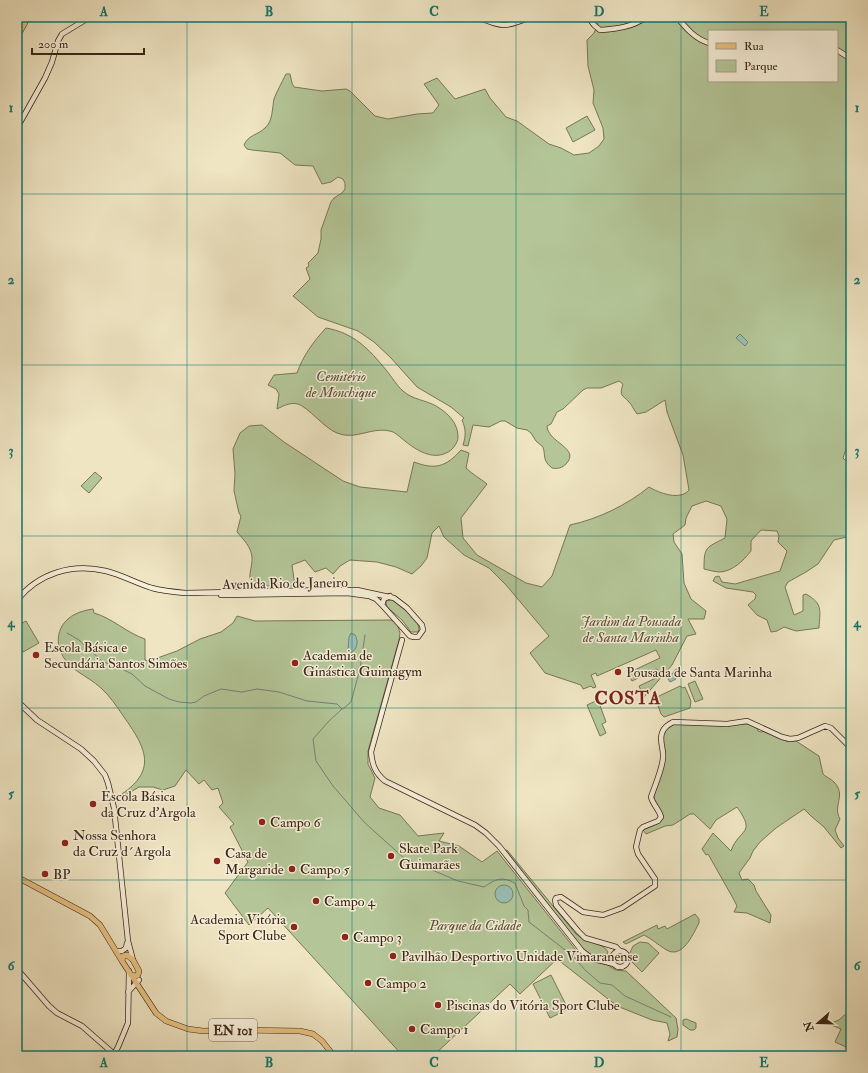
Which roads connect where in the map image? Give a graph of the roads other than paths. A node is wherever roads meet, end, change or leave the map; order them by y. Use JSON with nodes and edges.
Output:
{"nodes":[{"id":1,"x":28,"y":17,"type":"edge"},
{"id":2,"x":90,"y":17,"type":"edge"},
{"id":3,"x":479,"y":17,"type":"edge"},
{"id":4,"x":530,"y":17,"type":"edge"},
{"id":5,"x":588,"y":17,"type":"edge"},
{"id":6,"x":646,"y":17,"type":"edge"},
{"id":7,"x":677,"y":17,"type":"edge"},
{"id":8,"x":17,"y":37,"type":"edge"},
{"id":9,"x":708,"y":43,"type":"edge"},
{"id":10,"x":838,"y":51,"type":"edge"},
{"id":11,"x":851,"y":58,"type":"edge"},
{"id":12,"x":17,"y":128,"type":"edge"},
{"id":13,"x":186,"y":593,"type":"junction"},
{"id":14,"x":390,"y":596,"type":"junction"},
{"id":15,"x":17,"y":600,"type":"edge"},
{"id":16,"x":382,"y":605,"type":"junction"},
{"id":17,"x":402,"y":640,"type":"dead end"},
{"id":18,"x":17,"y":701,"type":"edge"},
{"id":19,"x":851,"y":748,"type":"edge"},
{"id":20,"x":17,"y":877,"type":"edge"},
{"id":21,"x":128,"y":941,"type":"junction"},
{"id":22,"x":610,"y":946,"type":"junction"},
{"id":23,"x":126,"y":948,"type":"junction"},
{"id":24,"x":115,"y":950,"type":"junction"},
{"id":25,"x":620,"y":951,"type":"junction"},
{"id":26,"x":126,"y":955,"type":"junction"},
{"id":27,"x":613,"y":956,"type":"junction"},
{"id":28,"x":133,"y":960,"type":"junction"},
{"id":29,"x":122,"y":961,"type":"junction"},
{"id":30,"x":602,"y":961,"type":"junction"},
{"id":31,"x":614,"y":964,"type":"junction"},
{"id":32,"x":17,"y":969,"type":"edge"},
{"id":33,"x":130,"y":973,"type":"junction"},
{"id":34,"x":138,"y":981,"type":"junction"},
{"id":35,"x":128,"y":992,"type":"junction"},
{"id":36,"x":113,"y":1055,"type":"edge"},
{"id":37,"x":334,"y":1056,"type":"edge"}],
"edges":[{"from":1,"to":8,"type":"main road"},
{"from":2,"to":12,"type":"street"},
{"from":3,"to":4,"type":"street"},
{"from":5,"to":6,"type":"street"},
{"from":7,"to":9,"type":"street"},
{"from":10,"to":11,"type":"street"},
{"from":13,"to":14,"type":"street"},
{"from":13,"to":15,"type":"street"},
{"from":13,"to":16,"type":"street","name":"Avenida Rio de Janeiro"},
{"from":14,"to":16,"type":"street"},
{"from":14,"to":16,"type":"street","name":"Avenida Rio de Janeiro"},
{"from":17,"to":30,"type":"street"},
{"from":18,"to":21,"type":"street"},
{"from":19,"to":22,"type":"street"},
{"from":20,"to":24,"type":"main road"},
{"from":21,"to":23,"type":"street"},
{"from":21,"to":28,"type":"street"},
{"from":22,"to":25,"type":"street"},
{"from":22,"to":27,"type":"street"},
{"from":23,"to":24,"type":"street"},
{"from":23,"to":26,"type":"street"},
{"from":24,"to":26,"type":"main road"},
{"from":24,"to":29,"type":"main road"},
{"from":25,"to":27,"type":"street"},
{"from":25,"to":31,"type":"street"},
{"from":26,"to":28,"type":"main road"},
{"from":26,"to":29,"type":"main road"},
{"from":27,"to":30,"type":"street"},
{"from":27,"to":31,"type":"street"},
{"from":28,"to":34,"type":"main road","number":"EN 101"},
{"from":29,"to":33,"type":"main road"},
{"from":30,"to":31,"type":"street"},
{"from":32,"to":36,"type":"street"},
{"from":33,"to":34,"type":"main road"},
{"from":33,"to":35,"type":"street"},
{"from":34,"to":35,"type":"street"},
{"from":34,"to":37,"type":"main road","number":"EN 101"},
{"from":35,"to":36,"type":"street"}]}
